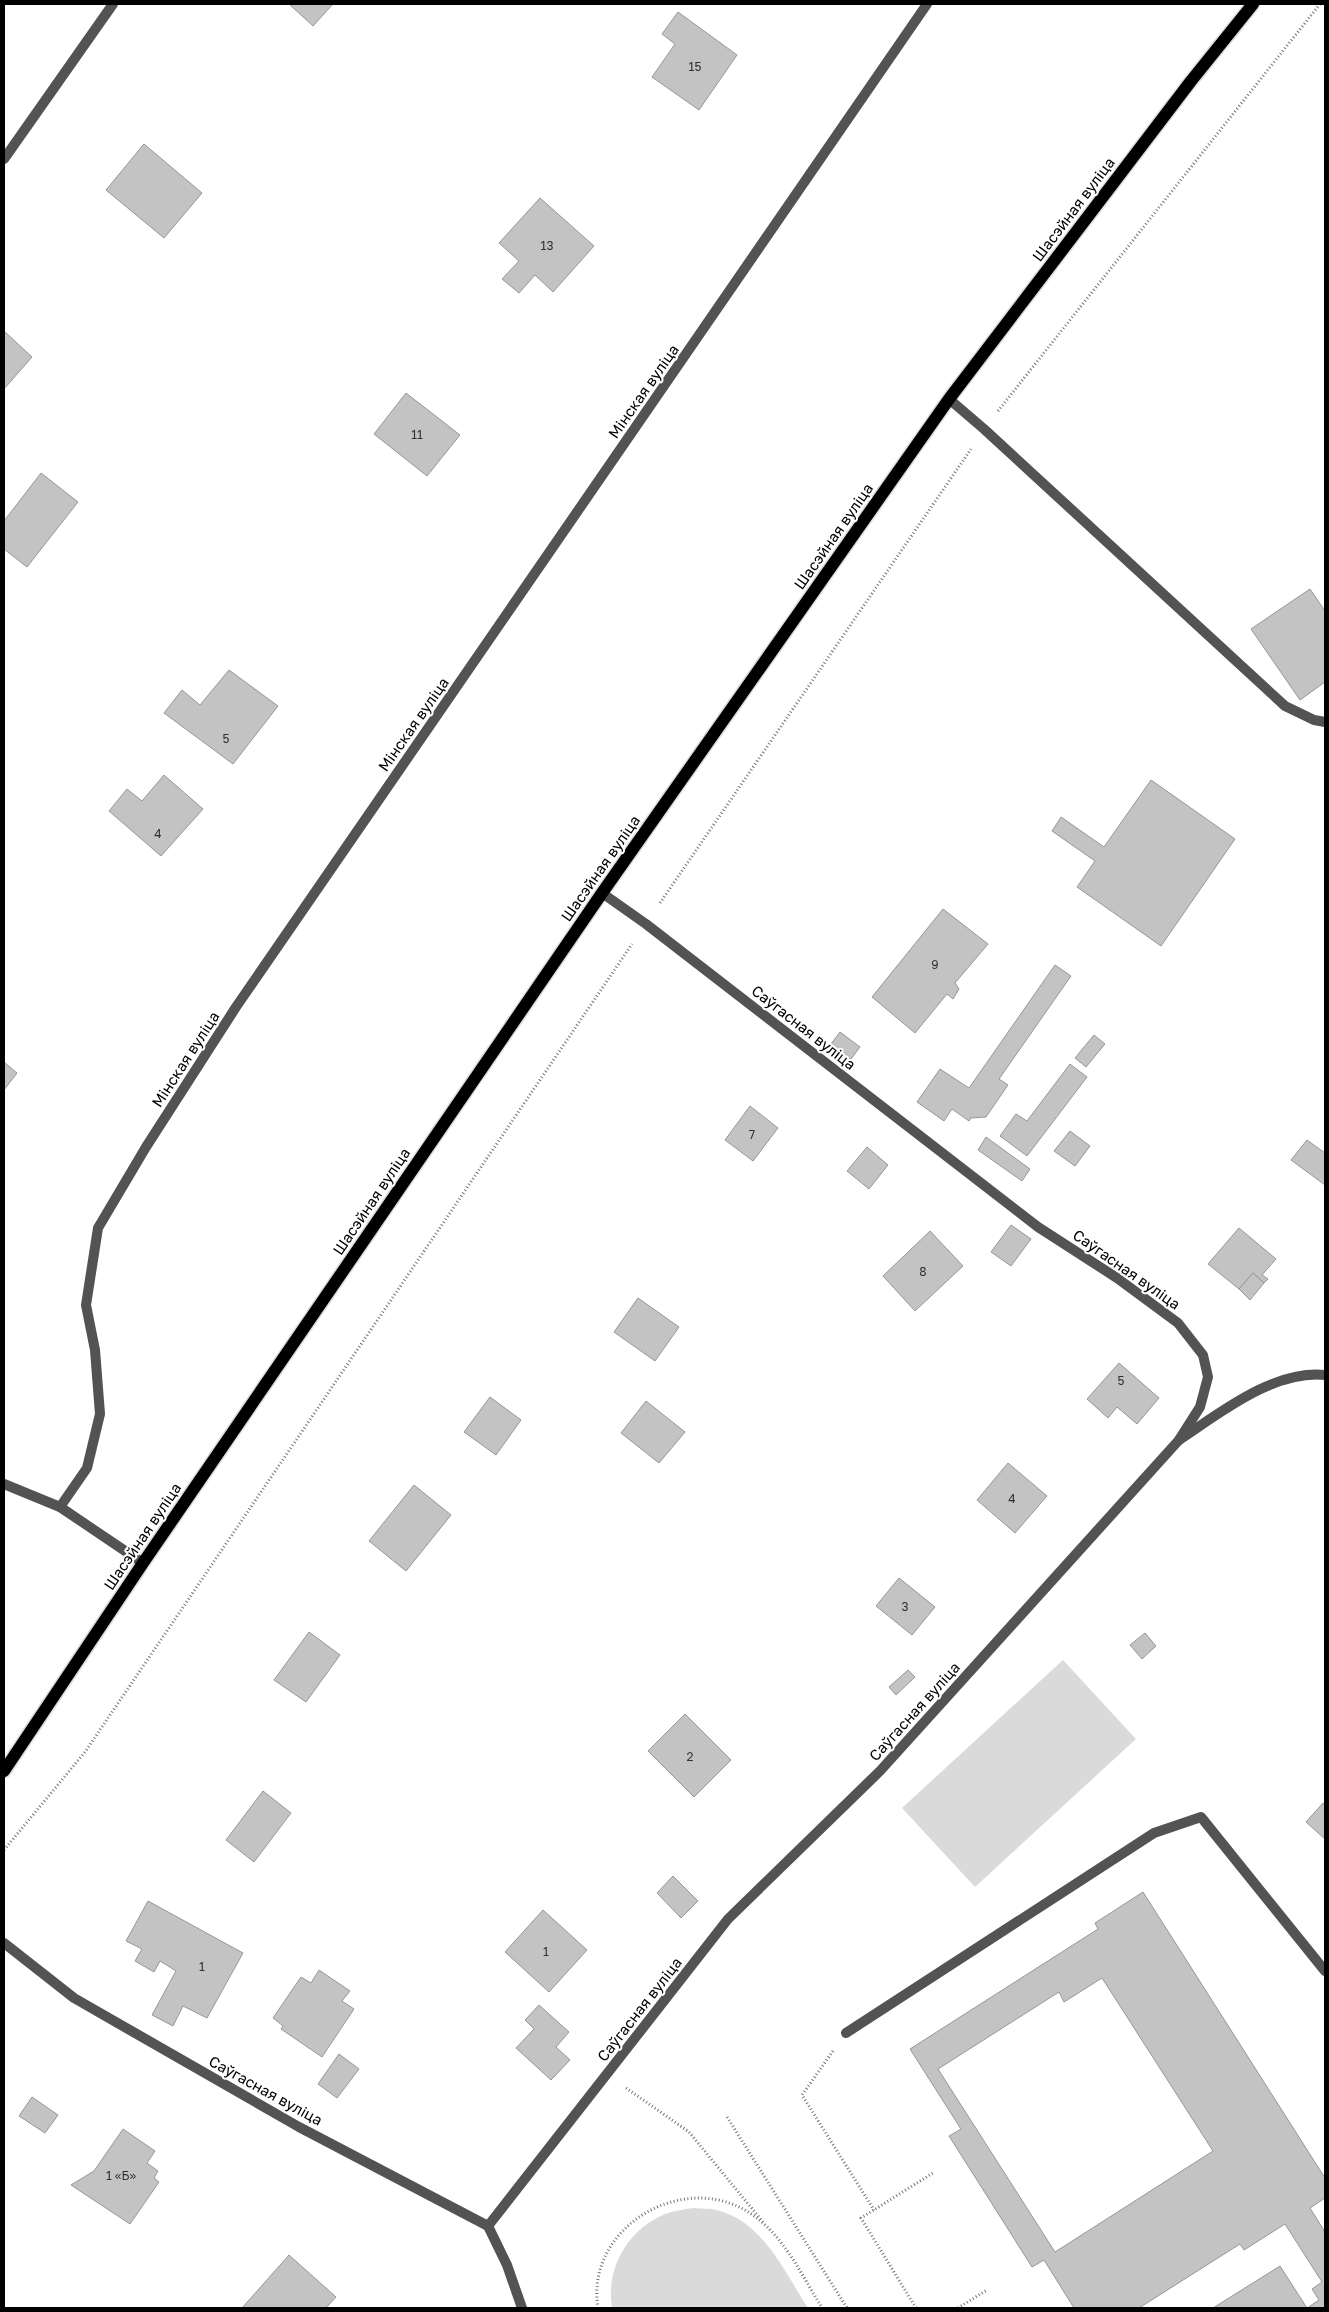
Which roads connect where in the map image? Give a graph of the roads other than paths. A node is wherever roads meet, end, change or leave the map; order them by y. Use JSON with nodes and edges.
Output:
{"nodes":[{"id":1,"x":113,"y":4,"type":"edge"},
{"id":2,"x":927,"y":4,"type":"edge"},
{"id":3,"x":1253,"y":4,"type":"edge"},
{"id":4,"x":4,"y":159,"type":"edge"},
{"id":5,"x":949,"y":399,"type":"junction"},
{"id":6,"x":1325,"y":722,"type":"edge"},
{"id":7,"x":602,"y":893,"type":"junction"},
{"id":8,"x":1325,"y":1375,"type":"edge"},
{"id":9,"x":1179,"y":1440,"type":"junction"},
{"id":10,"x":4,"y":1484,"type":"edge"},
{"id":11,"x":60,"y":1507,"type":"junction"},
{"id":12,"x":143,"y":1564,"type":"junction"},
{"id":13,"x":4,"y":1771,"type":"edge"},
{"id":14,"x":4,"y":1943,"type":"edge"},
{"id":15,"x":1325,"y":1971,"type":"edge"},
{"id":16,"x":846,"y":2033,"type":"road end"},
{"id":17,"x":488,"y":2226,"type":"junction"},
{"id":18,"x":522,"y":2308,"type":"edge"}],
"edges":[{"from":1,"to":4,"type":"street"},
{"from":2,"to":11,"type":"street","name":"Мінская вуліца"},
{"from":3,"to":5,"type":"main road","name":"Шасэйная вуліца"},
{"from":5,"to":6,"type":"street"},
{"from":5,"to":7,"type":"main road","name":"Шасэйная вуліца"},
{"from":7,"to":9,"type":"street","name":"Саўгасная вуліца"},
{"from":7,"to":12,"type":"main road","name":"Шасэйная вуліца"},
{"from":8,"to":9,"type":"street"},
{"from":9,"to":17,"type":"street","name":"Саўгасная вуліца"},
{"from":10,"to":11,"type":"street"},
{"from":11,"to":12,"type":"street"},
{"from":12,"to":13,"type":"main road","name":"Шасэйная вуліца"},
{"from":14,"to":17,"type":"street","name":"Саўгасная вуліца"},
{"from":15,"to":16,"type":"street"},
{"from":17,"to":18,"type":"street"}]}
